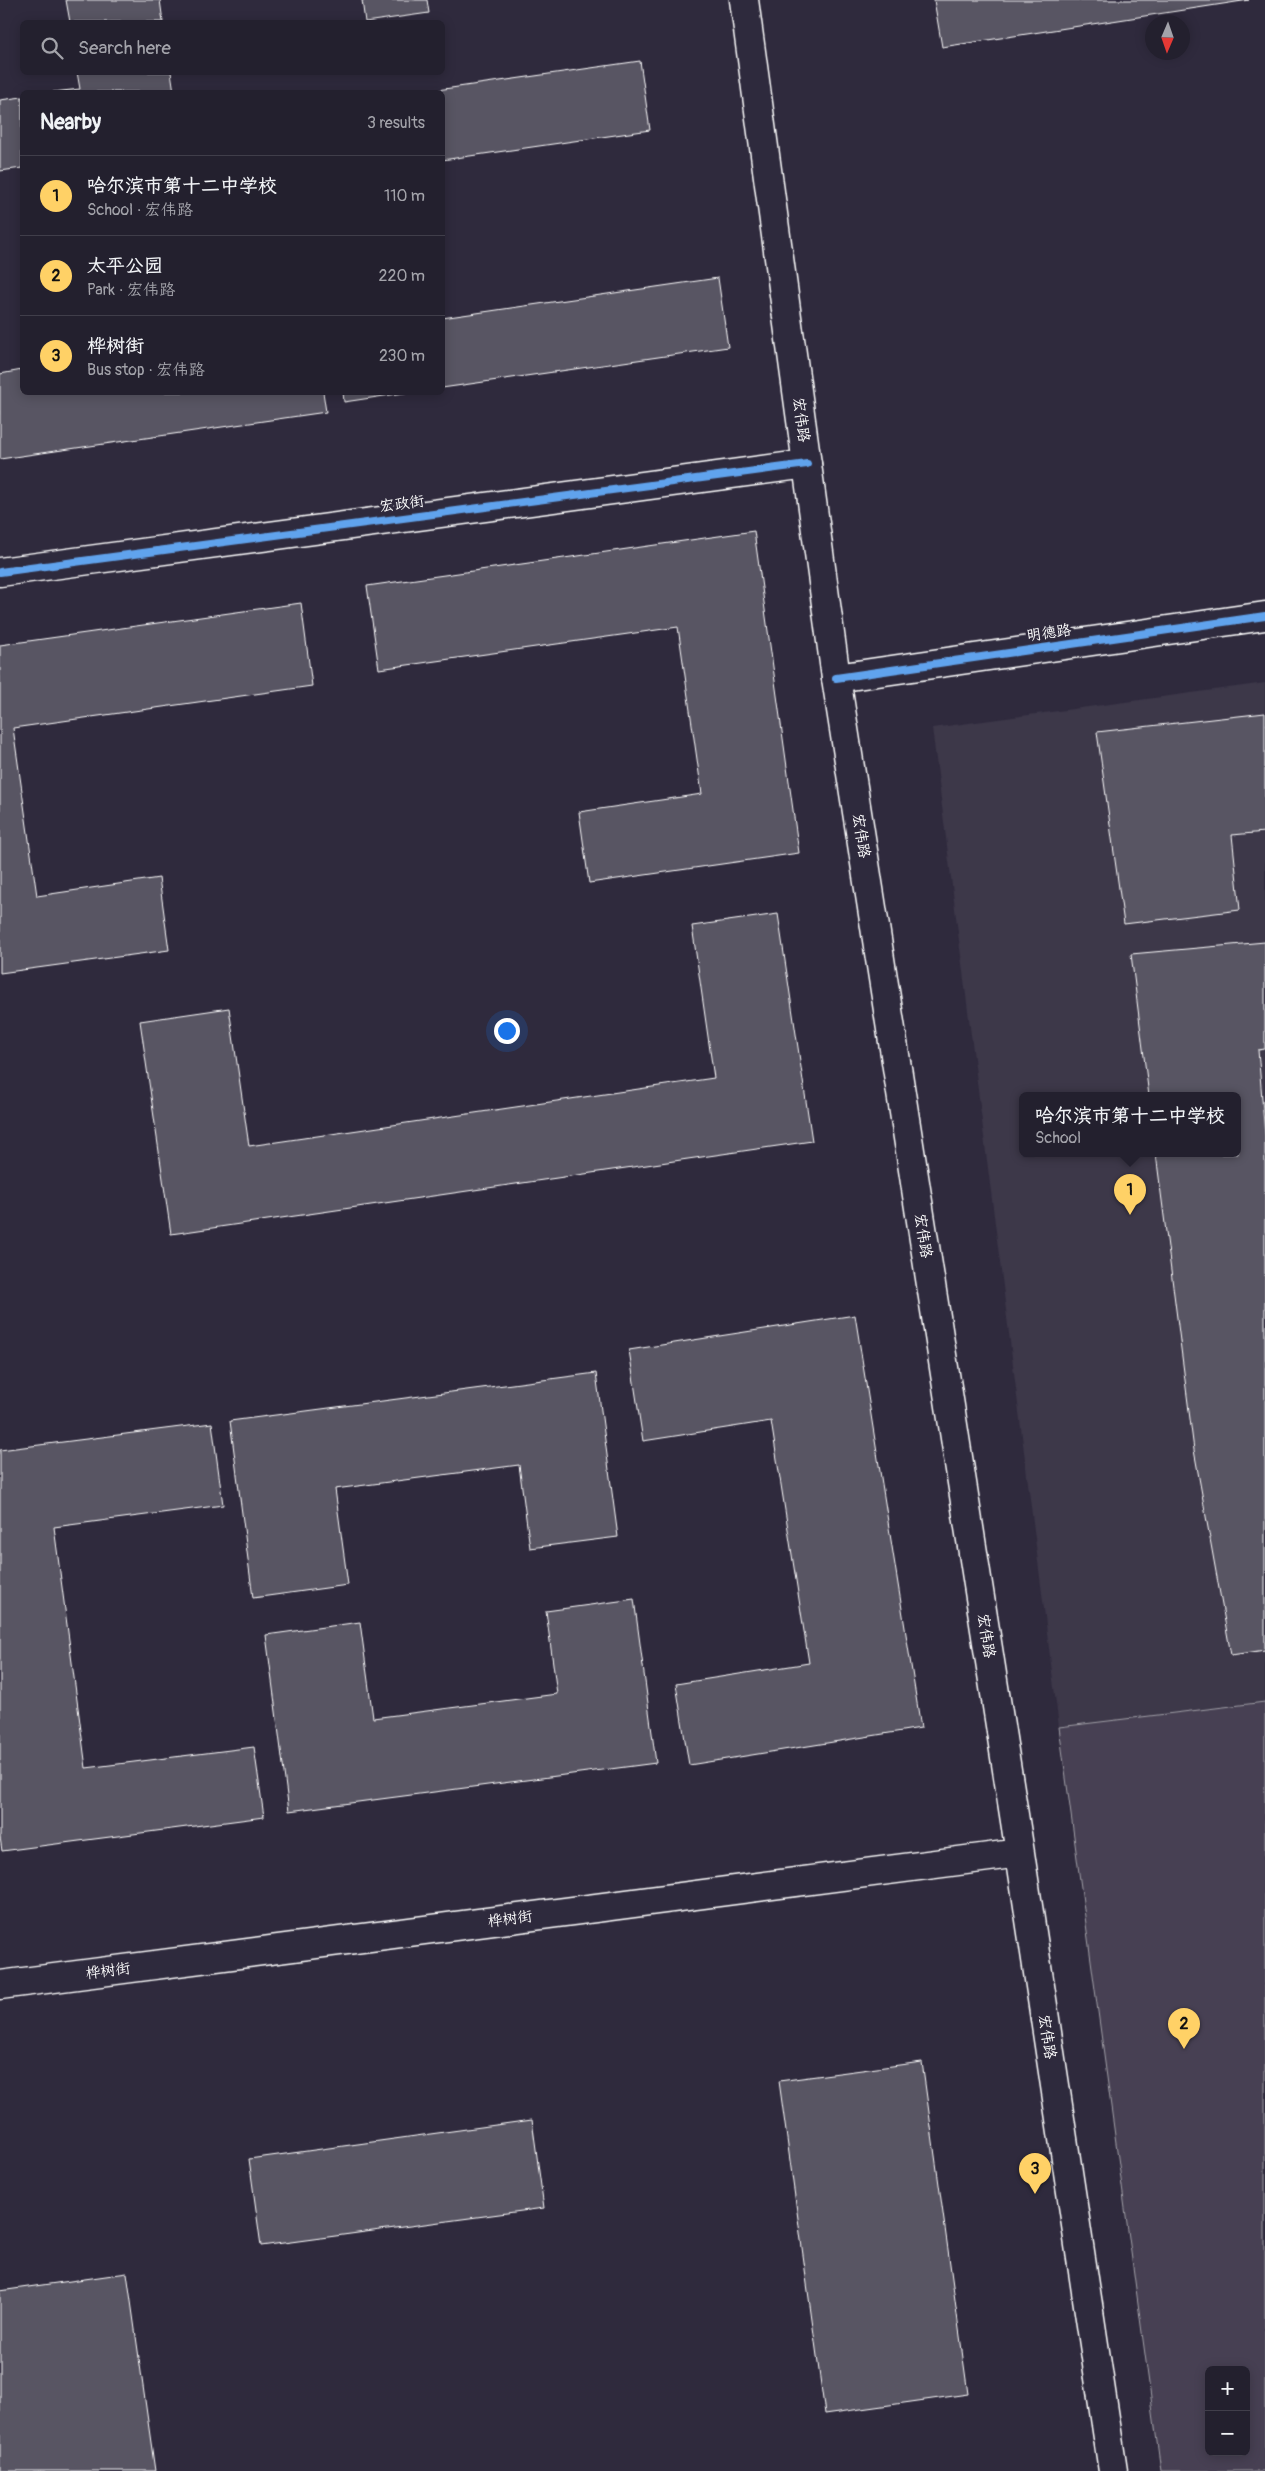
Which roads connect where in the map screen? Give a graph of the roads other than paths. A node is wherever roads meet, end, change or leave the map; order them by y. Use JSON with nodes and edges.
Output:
{"nodes":[{"id":1,"x":744,"y":0,"type":"edge"},
{"id":2,"x":807,"y":464,"type":"junction"},
{"id":3,"x":0,"y":572,"type":"edge"},
{"id":4,"x":1265,"y":616,"type":"edge"},
{"id":5,"x":836,"y":678,"type":"junction"},
{"id":6,"x":1020,"y":1853,"type":"junction"},
{"id":7,"x":0,"y":1984,"type":"edge"},
{"id":8,"x":1113,"y":2471,"type":"edge"}],
"edges":[{"from":1,"to":2,"type":"main road","name":"宏伟路"},
{"from":2,"to":3,"type":"main road","name":"宏政街"},
{"from":2,"to":5,"type":"main road","name":"宏伟路"},
{"from":4,"to":5,"type":"main road","name":"明德路"},
{"from":5,"to":6,"type":"main road","name":"宏伟路"},
{"from":6,"to":7,"type":"main road","name":"桦树街"},
{"from":6,"to":8,"type":"main road","name":"宏伟路"}]}
